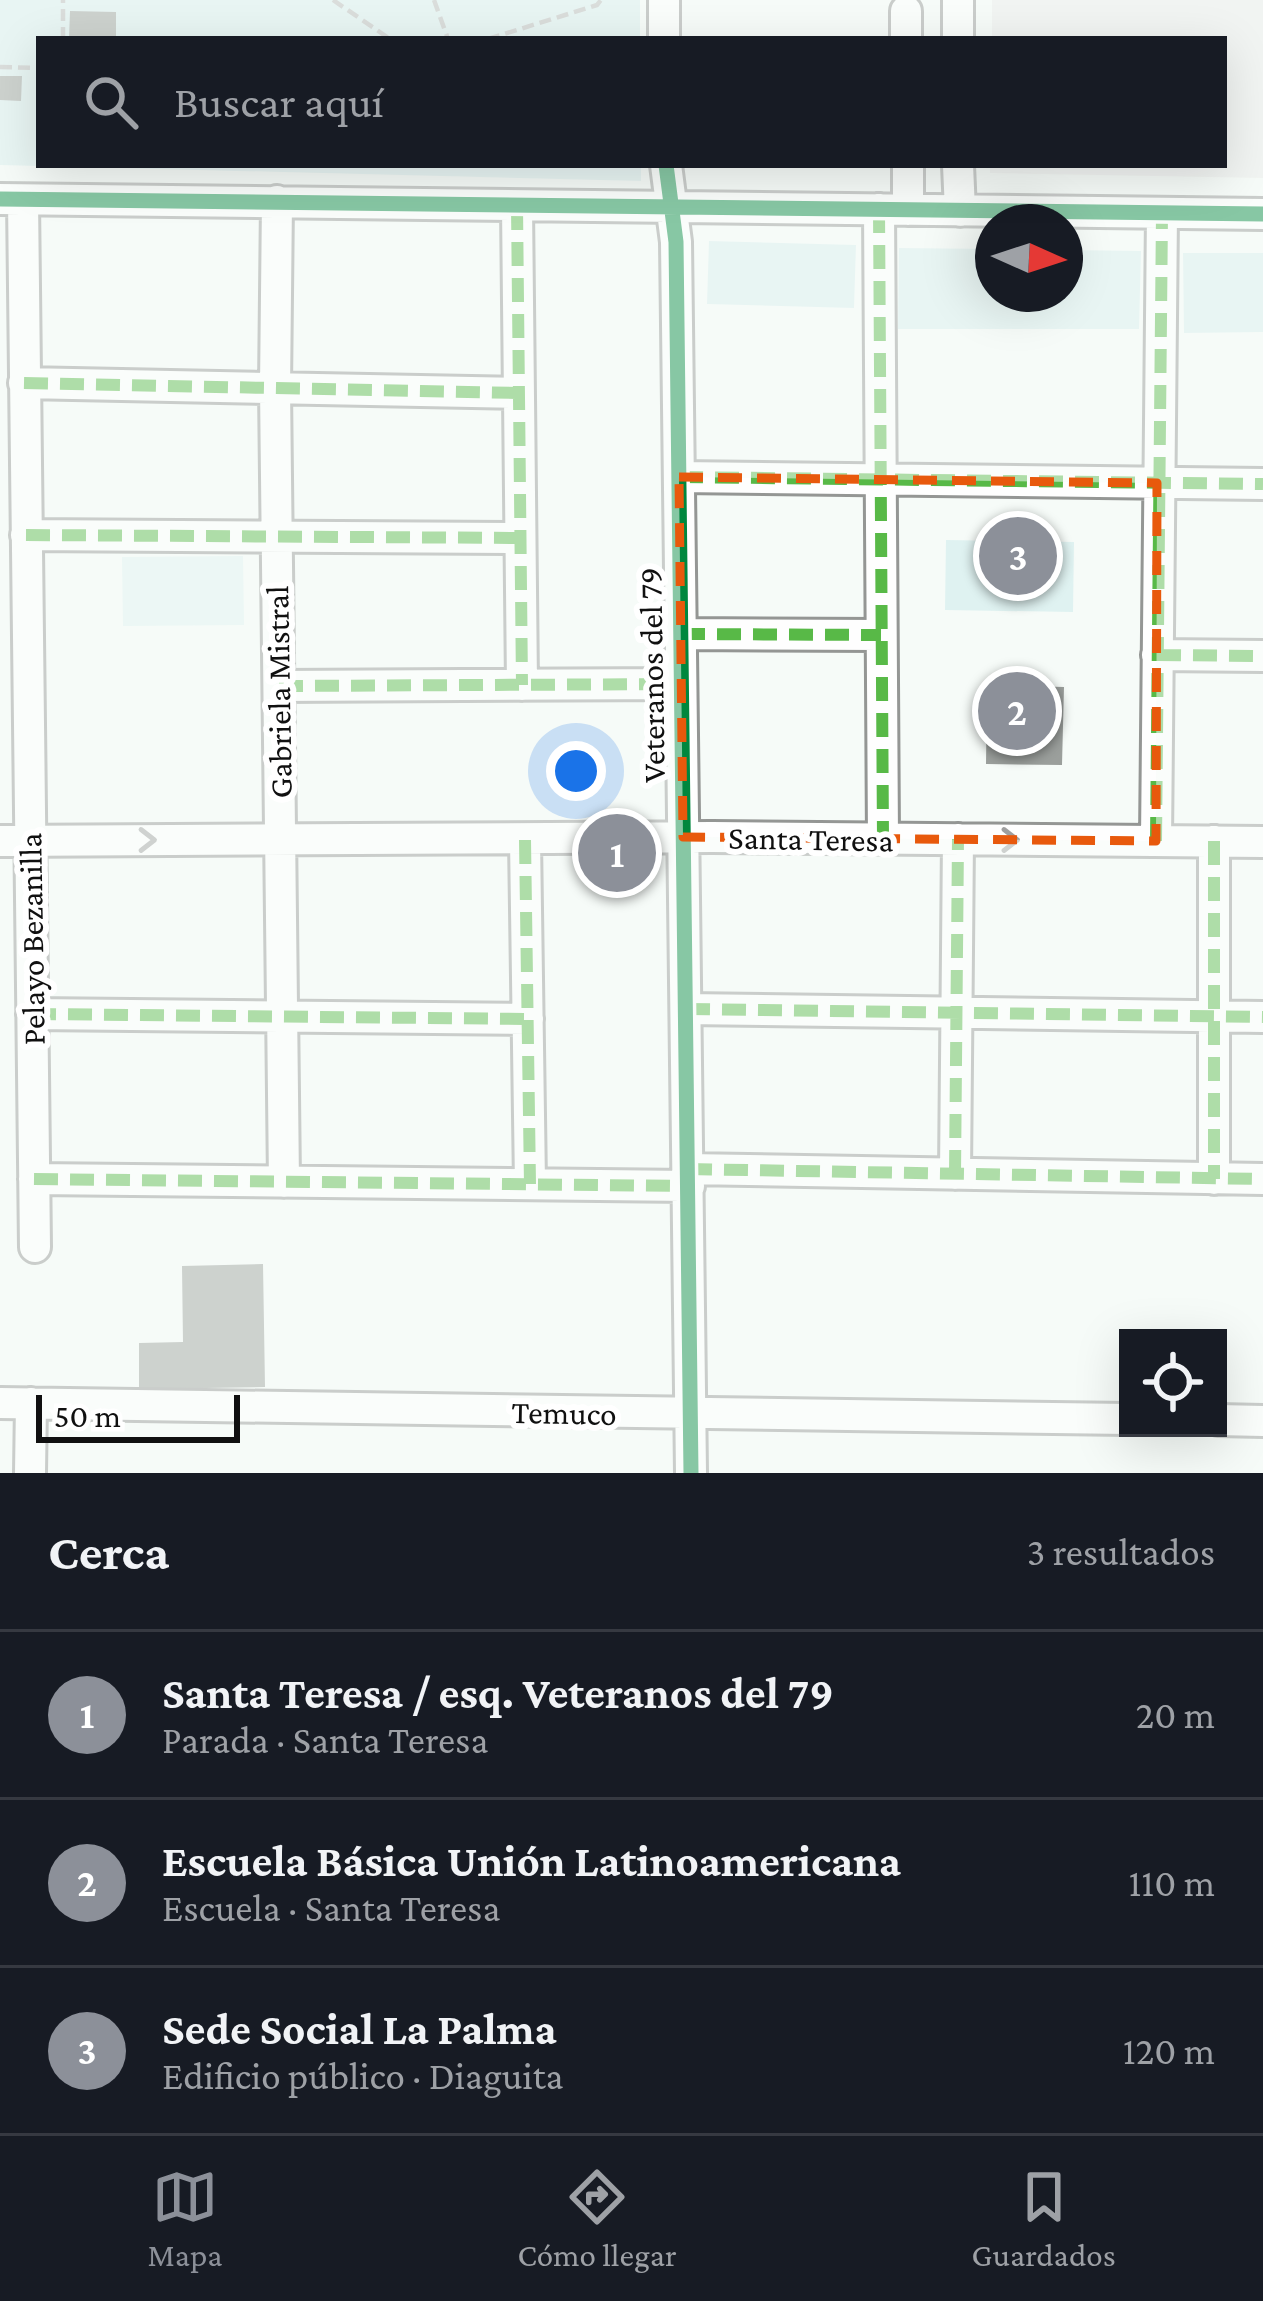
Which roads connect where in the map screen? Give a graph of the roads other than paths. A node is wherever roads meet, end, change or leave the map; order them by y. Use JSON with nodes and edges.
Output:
{"nodes":[{"id":1,"x":664,"y":0,"type":"edge"},
{"id":2,"x":958,"y":0,"type":"edge"},
{"id":3,"x":664,"y":36,"type":"edge"},
{"id":4,"x":958,"y":36,"type":"edge"},
{"id":5,"x":666,"y":168,"type":"edge"},
{"id":6,"x":907,"y":168,"type":"edge"},
{"id":7,"x":958,"y":168,"type":"edge"},
{"id":8,"x":12,"y":199,"type":"edge"},
{"id":9,"x":277,"y":201,"type":"junction"},
{"id":10,"x":517,"y":206,"type":"junction"},
{"id":11,"x":671,"y":207,"type":"junction"},
{"id":12,"x":894,"y":210,"type":"junction"},
{"id":13,"x":960,"y":211,"type":"junction"},
{"id":14,"x":1162,"y":213,"type":"junction"},
{"id":15,"x":1263,"y":214,"type":"edge"},
{"id":16,"x":24,"y":383,"type":"junction"},
{"id":17,"x":274,"y":388,"type":"junction"},
{"id":18,"x":518,"y":393,"type":"junction"},
{"id":19,"x":679,"y":476,"type":"junction"},
{"id":20,"x":880,"y":479,"type":"junction"},
{"id":21,"x":1157,"y":483,"type":"junction"},
{"id":22,"x":1263,"y":484,"type":"edge"},
{"id":23,"x":26,"y":535,"type":"junction"},
{"id":24,"x":276,"y":536,"type":"junction"},
{"id":25,"x":520,"y":538,"type":"junction"},
{"id":26,"x":681,"y":634,"type":"junction"},
{"id":27,"x":881,"y":635,"type":"junction"},
{"id":28,"x":1157,"y":655,"type":"junction"},
{"id":29,"x":1263,"y":656,"type":"edge"},
{"id":30,"x":681,"y":684,"type":"junction"},
{"id":31,"x":522,"y":685,"type":"junction"},
{"id":32,"x":279,"y":686,"type":"junction"},
{"id":33,"x":683,"y":837,"type":"junction"},
{"id":34,"x":883,"y":839,"type":"junction"},
{"id":35,"x":958,"y":839,"type":"junction"},
{"id":36,"x":15,"y":840,"type":"edge"},
{"id":37,"x":280,"y":840,"type":"junction"},
{"id":38,"x":525,"y":840,"type":"junction"},
{"id":39,"x":1156,"y":841,"type":"junction"},
{"id":40,"x":1214,"y":841,"type":"junction"},
{"id":41,"x":1263,"y":842,"type":"edge"},
{"id":42,"x":686,"y":1009,"type":"junction"},
{"id":43,"x":956,"y":1013,"type":"junction"},
{"id":44,"x":32,"y":1014,"type":"junction"},
{"id":45,"x":282,"y":1017,"type":"junction"},
{"id":46,"x":1214,"y":1017,"type":"junction"},
{"id":47,"x":1263,"y":1018,"type":"edge"},
{"id":48,"x":528,"y":1019,"type":"junction"},
{"id":49,"x":955,"y":1174,"type":"junction"},
{"id":50,"x":688,"y":1178,"type":"junction"},
{"id":51,"x":1214,"y":1178,"type":"junction"},
{"id":52,"x":34,"y":1179,"type":"junction"},
{"id":53,"x":1263,"y":1179,"type":"edge"},
{"id":54,"x":284,"y":1182,"type":"junction"},
{"id":55,"x":530,"y":1184,"type":"junction"},
{"id":56,"x":35,"y":1247,"type":"dead end"},
{"id":57,"x":15,"y":1403,"type":"edge"},
{"id":58,"x":693,"y":1414,"type":"junction"},
{"id":59,"x":1119,"y":1419,"type":"edge"},
{"id":60,"x":1227,"y":1420,"type":"edge"},
{"id":61,"x":1263,"y":1421,"type":"edge"},
{"id":62,"x":30,"y":1473,"type":"edge"},
{"id":63,"x":692,"y":1473,"type":"edge"}],
"edges":[{"from":1,"to":3,"type":"street"},
{"from":2,"to":4,"type":"street"},
{"from":5,"to":11,"type":"street","name":"Veteranos del 79"},
{"from":6,"to":12,"type":"street"},
{"from":7,"to":13,"type":"street"},
{"from":8,"to":9,"type":"street"},
{"from":8,"to":16,"type":"street","name":"Pelayo Bezanilla"},
{"from":9,"to":10,"type":"street"},
{"from":9,"to":17,"type":"street","name":"Gabriela Mistral"},
{"from":10,"to":11,"type":"street"},
{"from":10,"to":18,"type":"street"},
{"from":11,"to":12,"type":"street"},
{"from":11,"to":19,"type":"street","name":"Veteranos del 79"},
{"from":12,"to":13,"type":"street"},
{"from":12,"to":20,"type":"street"},
{"from":13,"to":14,"type":"street"},
{"from":14,"to":15,"type":"street"},
{"from":14,"to":21,"type":"street"},
{"from":16,"to":17,"type":"street"},
{"from":16,"to":23,"type":"street","name":"Pelayo Bezanilla"},
{"from":17,"to":18,"type":"street"},
{"from":17,"to":24,"type":"street","name":"Gabriela Mistral"},
{"from":18,"to":25,"type":"street"},
{"from":19,"to":20,"type":"street"},
{"from":19,"to":26,"type":"street","name":"Veteranos del 79"},
{"from":20,"to":21,"type":"street"},
{"from":20,"to":27,"type":"street"},
{"from":21,"to":22,"type":"street"},
{"from":21,"to":28,"type":"street"},
{"from":23,"to":24,"type":"street"},
{"from":23,"to":36,"type":"street","name":"Pelayo Bezanilla"},
{"from":24,"to":25,"type":"street"},
{"from":24,"to":32,"type":"street","name":"Gabriela Mistral"},
{"from":25,"to":31,"type":"street"},
{"from":26,"to":27,"type":"street"},
{"from":26,"to":30,"type":"street","name":"Veteranos del 79"},
{"from":27,"to":34,"type":"street"},
{"from":28,"to":29,"type":"street"},
{"from":28,"to":39,"type":"street"},
{"from":30,"to":31,"type":"street"},
{"from":30,"to":33,"type":"street","name":"Veteranos del 79"},
{"from":31,"to":32,"type":"street"},
{"from":32,"to":37,"type":"street","name":"Gabriela Mistral"},
{"from":33,"to":34,"type":"street","name":"Santa Teresa"},
{"from":33,"to":38,"type":"street","name":"Santa Teresa"},
{"from":33,"to":42,"type":"street","name":"Veteranos del 79"},
{"from":34,"to":35,"type":"street","name":"Santa Teresa"},
{"from":35,"to":39,"type":"street","name":"Santa Teresa","one_way":true},
{"from":35,"to":43,"type":"street"},
{"from":36,"to":37,"type":"street","name":"Santa Teresa","one_way":true},
{"from":36,"to":44,"type":"street","name":"Pelayo Bezanilla"},
{"from":37,"to":38,"type":"street","name":"Santa Teresa"},
{"from":37,"to":45,"type":"street","name":"Gabriela Mistral"},
{"from":38,"to":48,"type":"street"},
{"from":39,"to":40,"type":"street","name":"Santa Teresa"},
{"from":40,"to":41,"type":"street","name":"Santa Teresa"},
{"from":40,"to":46,"type":"street"},
{"from":42,"to":43,"type":"street"},
{"from":42,"to":50,"type":"street","name":"Veteranos del 79"},
{"from":43,"to":46,"type":"street"},
{"from":43,"to":49,"type":"street"},
{"from":44,"to":45,"type":"street"},
{"from":44,"to":52,"type":"street","name":"Pelayo Bezanilla"},
{"from":45,"to":48,"type":"street"},
{"from":45,"to":54,"type":"street","name":"Gabriela Mistral"},
{"from":46,"to":47,"type":"street"},
{"from":46,"to":51,"type":"street"},
{"from":48,"to":55,"type":"street"},
{"from":49,"to":50,"type":"street"},
{"from":49,"to":51,"type":"street"},
{"from":50,"to":55,"type":"street"},
{"from":50,"to":58,"type":"street","name":"Veteranos del 79"},
{"from":51,"to":53,"type":"street"},
{"from":52,"to":54,"type":"street"},
{"from":52,"to":56,"type":"street","name":"Pelayo Bezanilla"},
{"from":54,"to":55,"type":"street"},
{"from":57,"to":58,"type":"street","name":"Temuco"},
{"from":57,"to":62,"type":"street"},
{"from":58,"to":59,"type":"street","name":"Temuco"},
{"from":58,"to":63,"type":"street","name":"Veteranos del 79"},
{"from":60,"to":61,"type":"street"}]}
